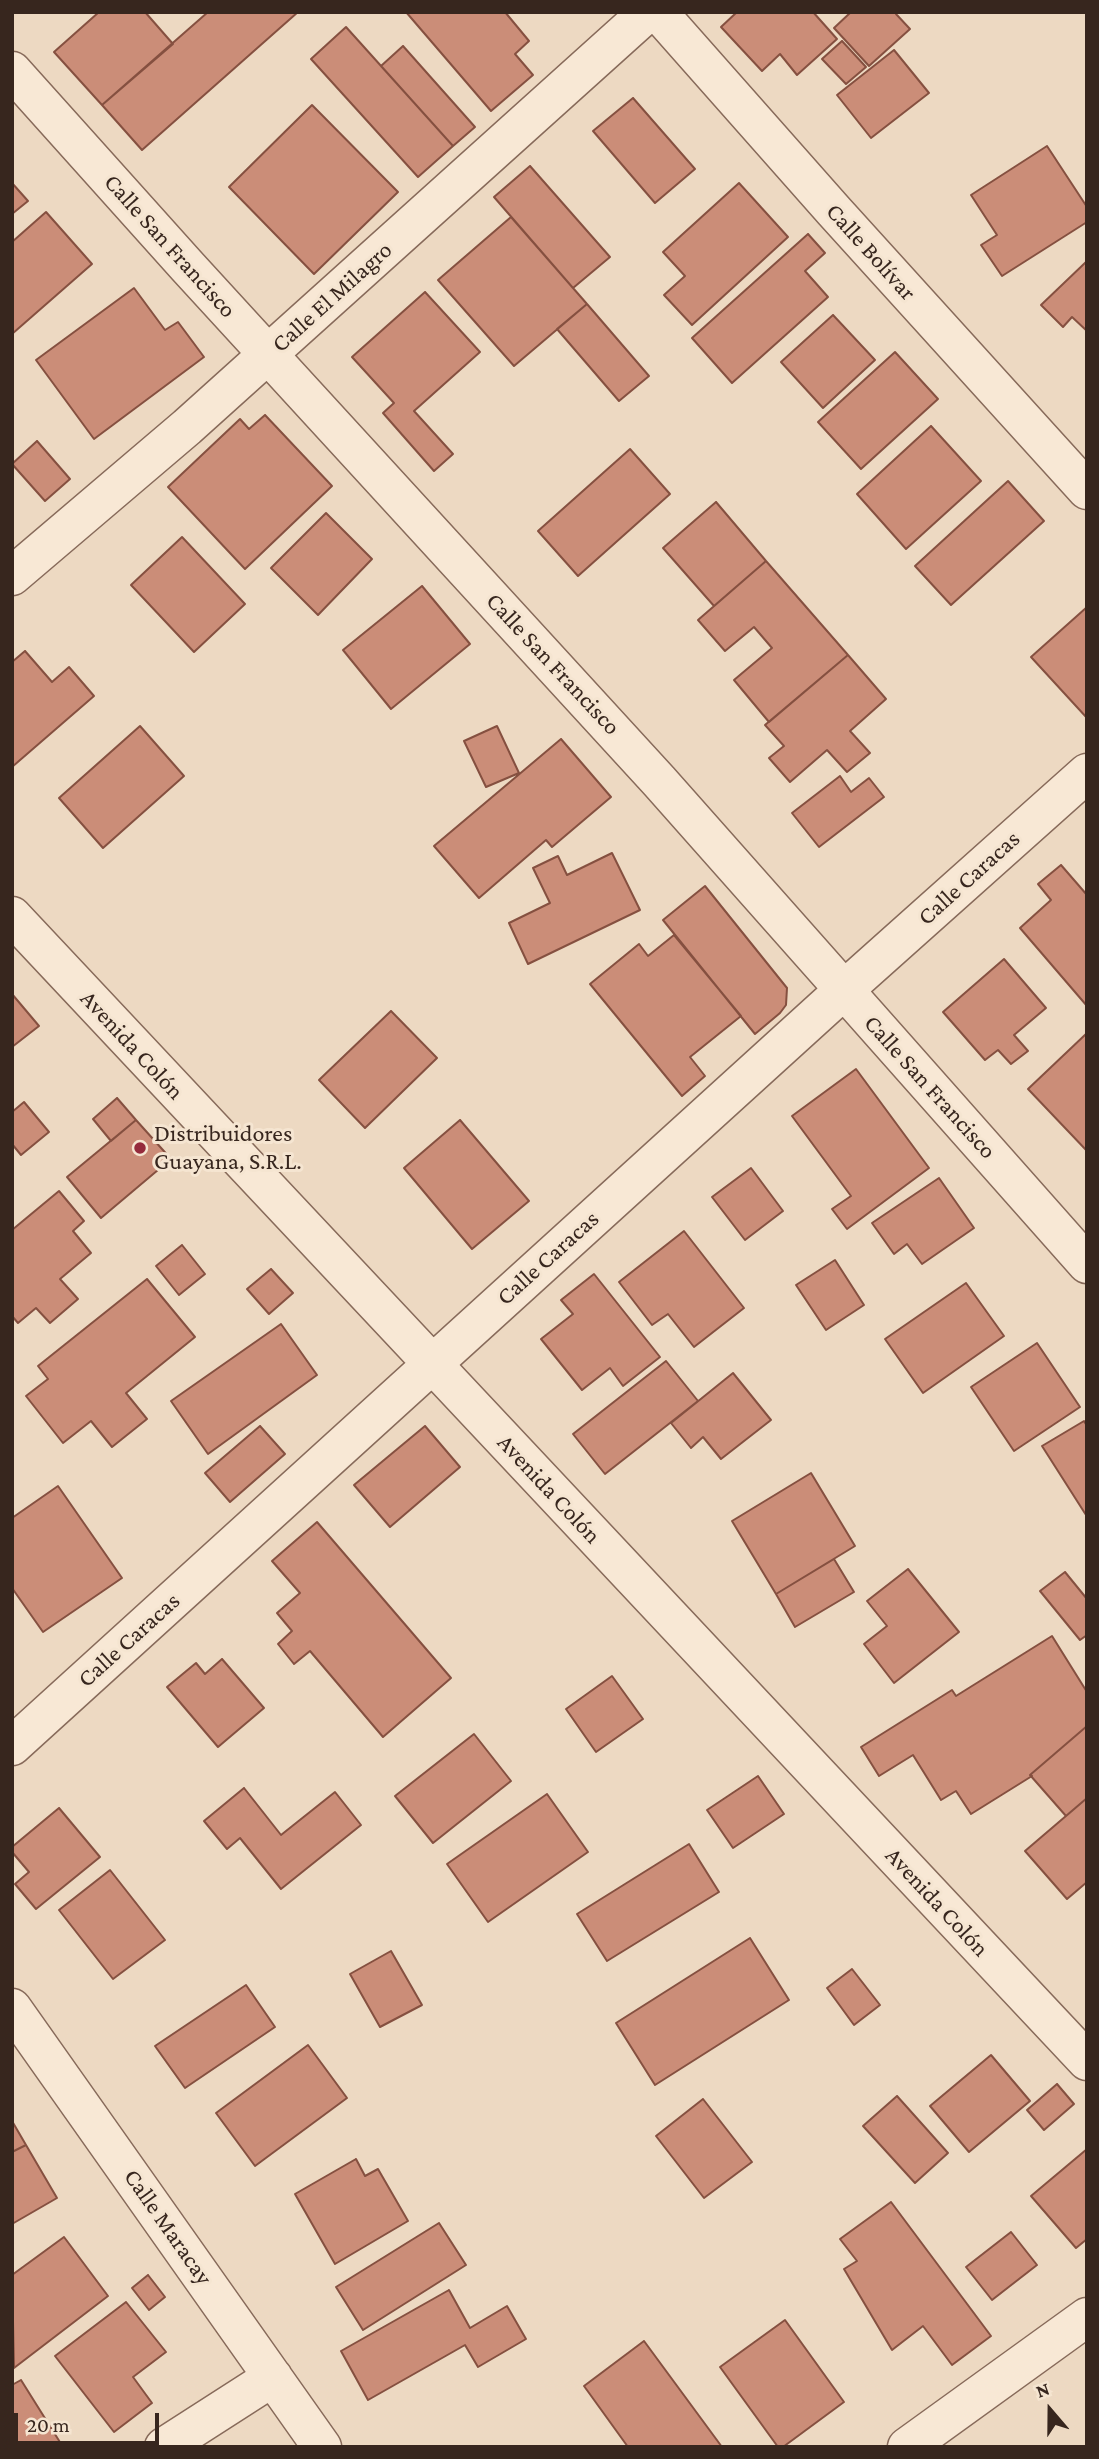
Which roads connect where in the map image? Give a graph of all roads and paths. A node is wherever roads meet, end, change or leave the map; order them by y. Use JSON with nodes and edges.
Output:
{"nodes":[{"id":1,"x":648,"y":12,"type":"edge"},
{"id":2,"x":659,"y":12,"type":"edge"},
{"id":3,"x":12,"y":71,"type":"edge"},
{"id":4,"x":268,"y":355,"type":"junction"},
{"id":5,"x":1087,"y":490,"type":"edge"},
{"id":6,"x":12,"y":576,"type":"edge"},
{"id":7,"x":1087,"y":773,"type":"edge"},
{"id":8,"x":12,"y":916,"type":"edge"},
{"id":9,"x":844,"y":990,"type":"junction"},
{"id":10,"x":1087,"y":1264,"type":"edge"},
{"id":11,"x":432,"y":1365,"type":"junction"},
{"id":12,"x":12,"y":1746,"type":"edge"},
{"id":13,"x":12,"y":2008,"type":"edge"},
{"id":14,"x":1087,"y":2061,"type":"edge"},
{"id":15,"x":1087,"y":2317,"type":"edge"},
{"id":16,"x":273,"y":2377,"type":"junction"},
{"id":17,"x":164,"y":2447,"type":"edge"},
{"id":18,"x":322,"y":2447,"type":"edge"},
{"id":19,"x":907,"y":2447,"type":"edge"}],
"edges":[{"from":1,"to":4,"type":"street","name":"Calle El Milagro"},
{"from":2,"to":5,"type":"street","name":"Calle Bolívar"},
{"from":3,"to":4,"type":"street","name":"Calle San Francisco"},
{"from":4,"to":6,"type":"street","name":"Calle El Milagro"},
{"from":4,"to":9,"type":"street","name":"Calle San Francisco"},
{"from":7,"to":9,"type":"street","name":"Calle Caracas"},
{"from":8,"to":11,"type":"street","name":"Avenida Colón"},
{"from":9,"to":10,"type":"street","name":"Calle San Francisco"},
{"from":9,"to":11,"type":"street","name":"Calle Caracas"},
{"from":11,"to":12,"type":"street","name":"Calle Caracas"},
{"from":11,"to":14,"type":"street","name":"Avenida Colón"},
{"from":13,"to":16,"type":"street","name":"Calle Maracay"},
{"from":15,"to":19,"type":"street"},
{"from":16,"to":17,"type":"street"},
{"from":16,"to":18,"type":"street","name":"Calle Maracay"}]}
